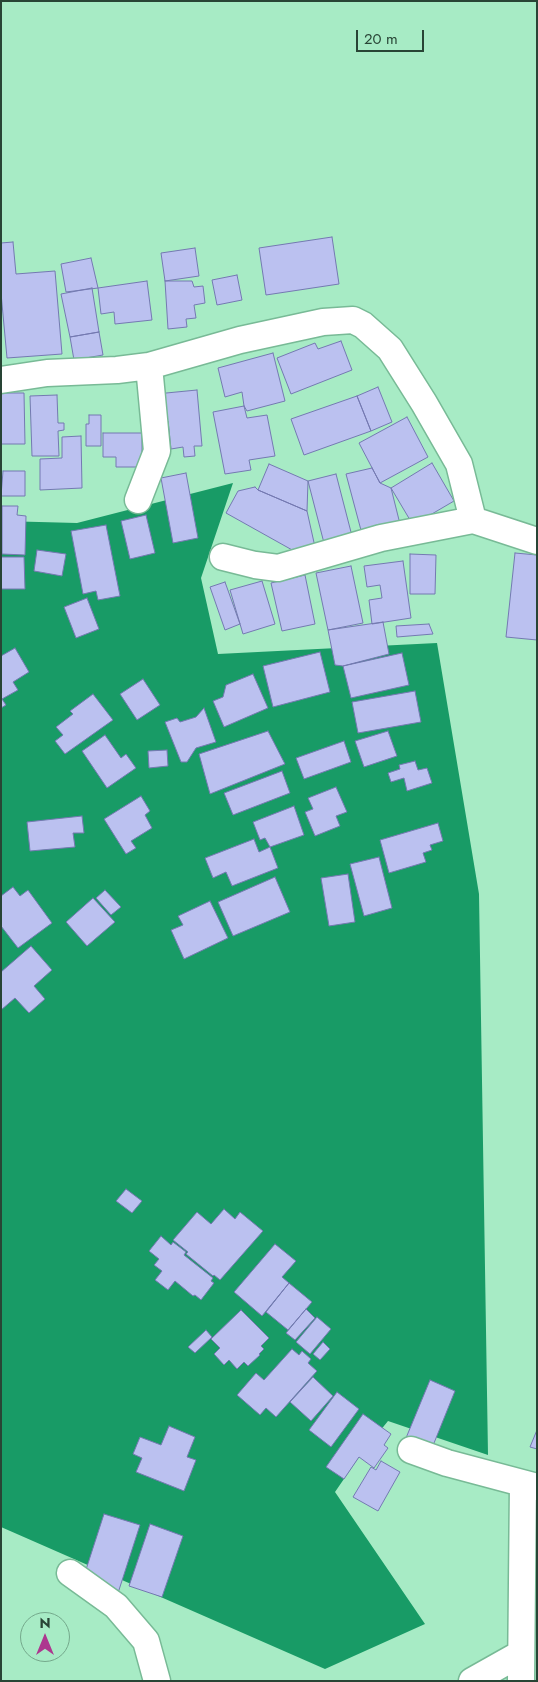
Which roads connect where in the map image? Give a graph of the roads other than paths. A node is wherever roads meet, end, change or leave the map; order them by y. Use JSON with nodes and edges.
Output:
{"nodes":[{"id":1,"x":149,"y":366,"type":"junction"},
{"id":2,"x":1,"y":380,"type":"edge"},
{"id":3,"x":138,"y":500,"type":"dead end"},
{"id":4,"x":473,"y":520,"type":"junction"},
{"id":5,"x":537,"y":541,"type":"edge"},
{"id":6,"x":224,"y":557,"type":"dead end"},
{"id":7,"x":411,"y":1450,"type":"dead end"},
{"id":8,"x":530,"y":1486,"type":"edge"},
{"id":9,"x":70,"y":1572,"type":"dead end"},
{"id":10,"x":520,"y":1654,"type":"junction"},
{"id":11,"x":157,"y":1681,"type":"edge"},
{"id":12,"x":472,"y":1681,"type":"edge"},
{"id":13,"x":521,"y":1681,"type":"edge"}],
"edges":[{"from":1,"to":2,"type":"street"},
{"from":1,"to":3,"type":"street"},
{"from":1,"to":4,"type":"street"},
{"from":4,"to":5,"type":"street"},
{"from":4,"to":6,"type":"street"},
{"from":7,"to":8,"type":"street"},
{"from":8,"to":10,"type":"street"},
{"from":9,"to":11,"type":"street"},
{"from":10,"to":12,"type":"street"},
{"from":10,"to":13,"type":"street"}]}
